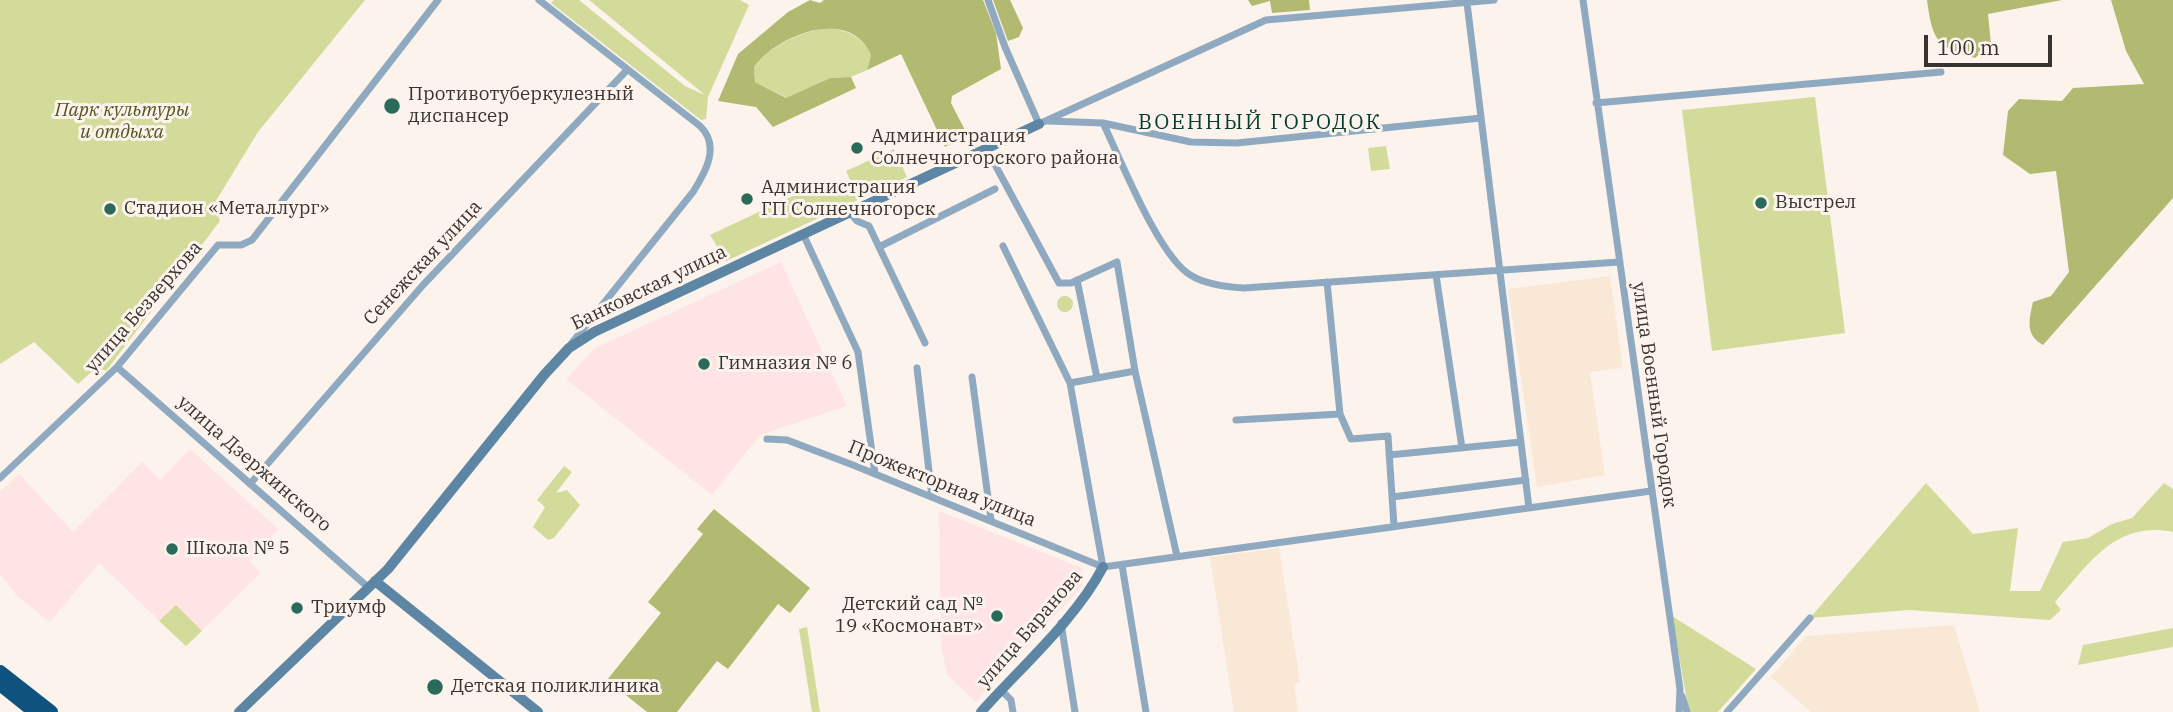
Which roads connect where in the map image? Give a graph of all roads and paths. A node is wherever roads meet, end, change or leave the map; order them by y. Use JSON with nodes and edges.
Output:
{"nodes":[{"id":1,"x":438,"y":0,"type":"edge"},
{"id":2,"x":539,"y":0,"type":"edge"},
{"id":3,"x":988,"y":0,"type":"edge"},
{"id":4,"x":1493,"y":0,"type":"edge"},
{"id":5,"x":1583,"y":0,"type":"edge"},
{"id":6,"x":1467,"y":3,"type":"junction"},
{"id":7,"x":627,"y":70,"type":"junction"},
{"id":8,"x":1941,"y":72,"type":"dead end"},
{"id":9,"x":1596,"y":103,"type":"junction"},
{"id":10,"x":1481,"y":118,"type":"junction"},
{"id":11,"x":1042,"y":122,"type":"junction"},
{"id":12,"x":1103,"y":123,"type":"junction"},
{"id":13,"x":986,"y":148,"type":"junction"},
{"id":14,"x":995,"y":189,"type":"dead end"},
{"id":15,"x":849,"y":212,"type":"junction"},
{"id":16,"x":803,"y":234,"type":"junction"},
{"id":17,"x":1003,"y":246,"type":"dead end"},
{"id":18,"x":879,"y":247,"type":"junction"},
{"id":19,"x":1619,"y":262,"type":"junction"},
{"id":20,"x":1500,"y":272,"type":"junction"},
{"id":21,"x":1436,"y":275,"type":"junction"},
{"id":22,"x":1077,"y":280,"type":"junction"},
{"id":23,"x":1327,"y":282,"type":"junction"},
{"id":24,"x":925,"y":343,"type":"dead end"},
{"id":25,"x":569,"y":348,"type":"junction"},
{"id":26,"x":117,"y":367,"type":"junction"},
{"id":27,"x":917,"y":368,"type":"dead end"},
{"id":28,"x":1135,"y":371,"type":"junction"},
{"id":29,"x":972,"y":377,"type":"dead end"},
{"id":30,"x":1097,"y":378,"type":"junction"},
{"id":31,"x":1070,"y":383,"type":"junction"},
{"id":32,"x":1340,"y":414,"type":"junction"},
{"id":33,"x":1236,"y":420,"type":"dead end"},
{"id":34,"x":767,"y":439,"type":"dead end"},
{"id":35,"x":1521,"y":442,"type":"junction"},
{"id":36,"x":1462,"y":447,"type":"junction"},
{"id":37,"x":1389,"y":455,"type":"junction"},
{"id":38,"x":875,"y":474,"type":"junction"},
{"id":39,"x":0,"y":478,"type":"edge"},
{"id":40,"x":1526,"y":481,"type":"junction"},
{"id":41,"x":250,"y":484,"type":"junction"},
{"id":42,"x":1651,"y":491,"type":"junction"},
{"id":43,"x":932,"y":497,"type":"junction"},
{"id":44,"x":1392,"y":497,"type":"junction"},
{"id":45,"x":1529,"y":508,"type":"junction"},
{"id":46,"x":991,"y":520,"type":"junction"},
{"id":47,"x":1394,"y":526,"type":"junction"},
{"id":48,"x":1177,"y":556,"type":"junction"},
{"id":49,"x":1122,"y":565,"type":"junction"},
{"id":50,"x":1102,"y":567,"type":"junction"},
{"id":51,"x":372,"y":585,"type":"junction"},
{"id":52,"x":1810,"y":618,"type":"dead end"},
{"id":53,"x":1061,"y":623,"type":"junction"},
{"id":54,"x":0,"y":672,"type":"edge"},
{"id":55,"x":0,"y":684,"type":"edge"},
{"id":56,"x":1680,"y":688,"type":"junction"},
{"id":57,"x":1001,"y":690,"type":"junction"},
{"id":58,"x":35,"y":712,"type":"edge"},
{"id":59,"x":51,"y":712,"type":"edge"},
{"id":60,"x":239,"y":712,"type":"edge"},
{"id":61,"x":538,"y":712,"type":"edge"},
{"id":62,"x":981,"y":712,"type":"edge"},
{"id":63,"x":1013,"y":712,"type":"edge"},
{"id":64,"x":1075,"y":712,"type":"edge"},
{"id":65,"x":1146,"y":712,"type":"edge"},
{"id":66,"x":1679,"y":712,"type":"edge"},
{"id":67,"x":1687,"y":712,"type":"edge"},
{"id":68,"x":1727,"y":712,"type":"edge"}],
"edges":[{"from":1,"to":26,"type":"street","name":"улица Безверхова"},
{"from":2,"to":7,"type":"street"},
{"from":3,"to":11,"type":"street"},
{"from":4,"to":6,"type":"street"},
{"from":5,"to":9,"type":"street","name":"улица Военный Городок"},
{"from":6,"to":10,"type":"street"},
{"from":6,"to":11,"type":"street"},
{"from":7,"to":25,"type":"street"},
{"from":7,"to":41,"type":"street","name":"Сенежская улица"},
{"from":8,"to":9,"type":"street"},
{"from":9,"to":19,"type":"street","name":"улица Военный Городок"},
{"from":10,"to":12,"type":"street"},
{"from":10,"to":20,"type":"street"},
{"from":11,"to":12,"type":"street"},
{"from":11,"to":13,"type":"street","name":"Банковская улица"},
{"from":12,"to":23,"type":"street"},
{"from":13,"to":15,"type":"street","name":"Банковская улица"},
{"from":13,"to":22,"type":"street"},
{"from":14,"to":18,"type":"street"},
{"from":15,"to":16,"type":"street","name":"Банковская улица"},
{"from":15,"to":18,"type":"street"},
{"from":16,"to":25,"type":"street","name":"Банковская улица"},
{"from":16,"to":38,"type":"street"},
{"from":17,"to":31,"type":"street"},
{"from":18,"to":24,"type":"street"},
{"from":19,"to":20,"type":"street"},
{"from":19,"to":42,"type":"street","name":"улица Военный Городок"},
{"from":20,"to":21,"type":"street"},
{"from":20,"to":35,"type":"street"},
{"from":21,"to":23,"type":"street"},
{"from":21,"to":36,"type":"street"},
{"from":22,"to":28,"type":"street"},
{"from":22,"to":30,"type":"street"},
{"from":23,"to":32,"type":"street"},
{"from":25,"to":51,"type":"street","name":"Банковская улица"},
{"from":26,"to":39,"type":"street","name":"улица Безверхова"},
{"from":26,"to":41,"type":"street","name":"улица Дзержинского"},
{"from":27,"to":43,"type":"street"},
{"from":28,"to":30,"type":"street"},
{"from":28,"to":48,"type":"street"},
{"from":29,"to":46,"type":"street"},
{"from":30,"to":31,"type":"street"},
{"from":31,"to":50,"type":"street"},
{"from":32,"to":33,"type":"street"},
{"from":32,"to":37,"type":"street"},
{"from":34,"to":38,"type":"street","name":"Прожекторная улица"},
{"from":35,"to":36,"type":"street"},
{"from":35,"to":40,"type":"street"},
{"from":36,"to":37,"type":"street"},
{"from":37,"to":44,"type":"street"},
{"from":38,"to":43,"type":"street","name":"Прожекторная улица"},
{"from":40,"to":44,"type":"street"},
{"from":40,"to":45,"type":"street"},
{"from":41,"to":51,"type":"street","name":"улица Дзержинского"},
{"from":42,"to":45,"type":"street"},
{"from":42,"to":56,"type":"street","name":"улица Военный Городок"},
{"from":43,"to":46,"type":"street","name":"Прожекторная улица"},
{"from":44,"to":47,"type":"street"},
{"from":45,"to":47,"type":"street"},
{"from":46,"to":50,"type":"street","name":"Прожекторная улица"},
{"from":47,"to":48,"type":"street"},
{"from":48,"to":49,"type":"street"},
{"from":49,"to":50,"type":"street"},
{"from":49,"to":65,"type":"street"},
{"from":50,"to":53,"type":"street","name":"улица Баранова"},
{"from":51,"to":60,"type":"street","name":"Банковская улица"},
{"from":51,"to":61,"type":"street","name":"улица Дзержинского"},
{"from":52,"to":68,"type":"street"},
{"from":53,"to":57,"type":"street","name":"улица Баранова"},
{"from":53,"to":64,"type":"street"},
{"from":54,"to":59,"type":"highway"},
{"from":55,"to":58,"type":"highway"},
{"from":56,"to":66,"type":"street","name":"улица Военный Городок"},
{"from":56,"to":67,"type":"street"},
{"from":57,"to":62,"type":"street","name":"улица Баранова"},
{"from":57,"to":63,"type":"street"}]}
